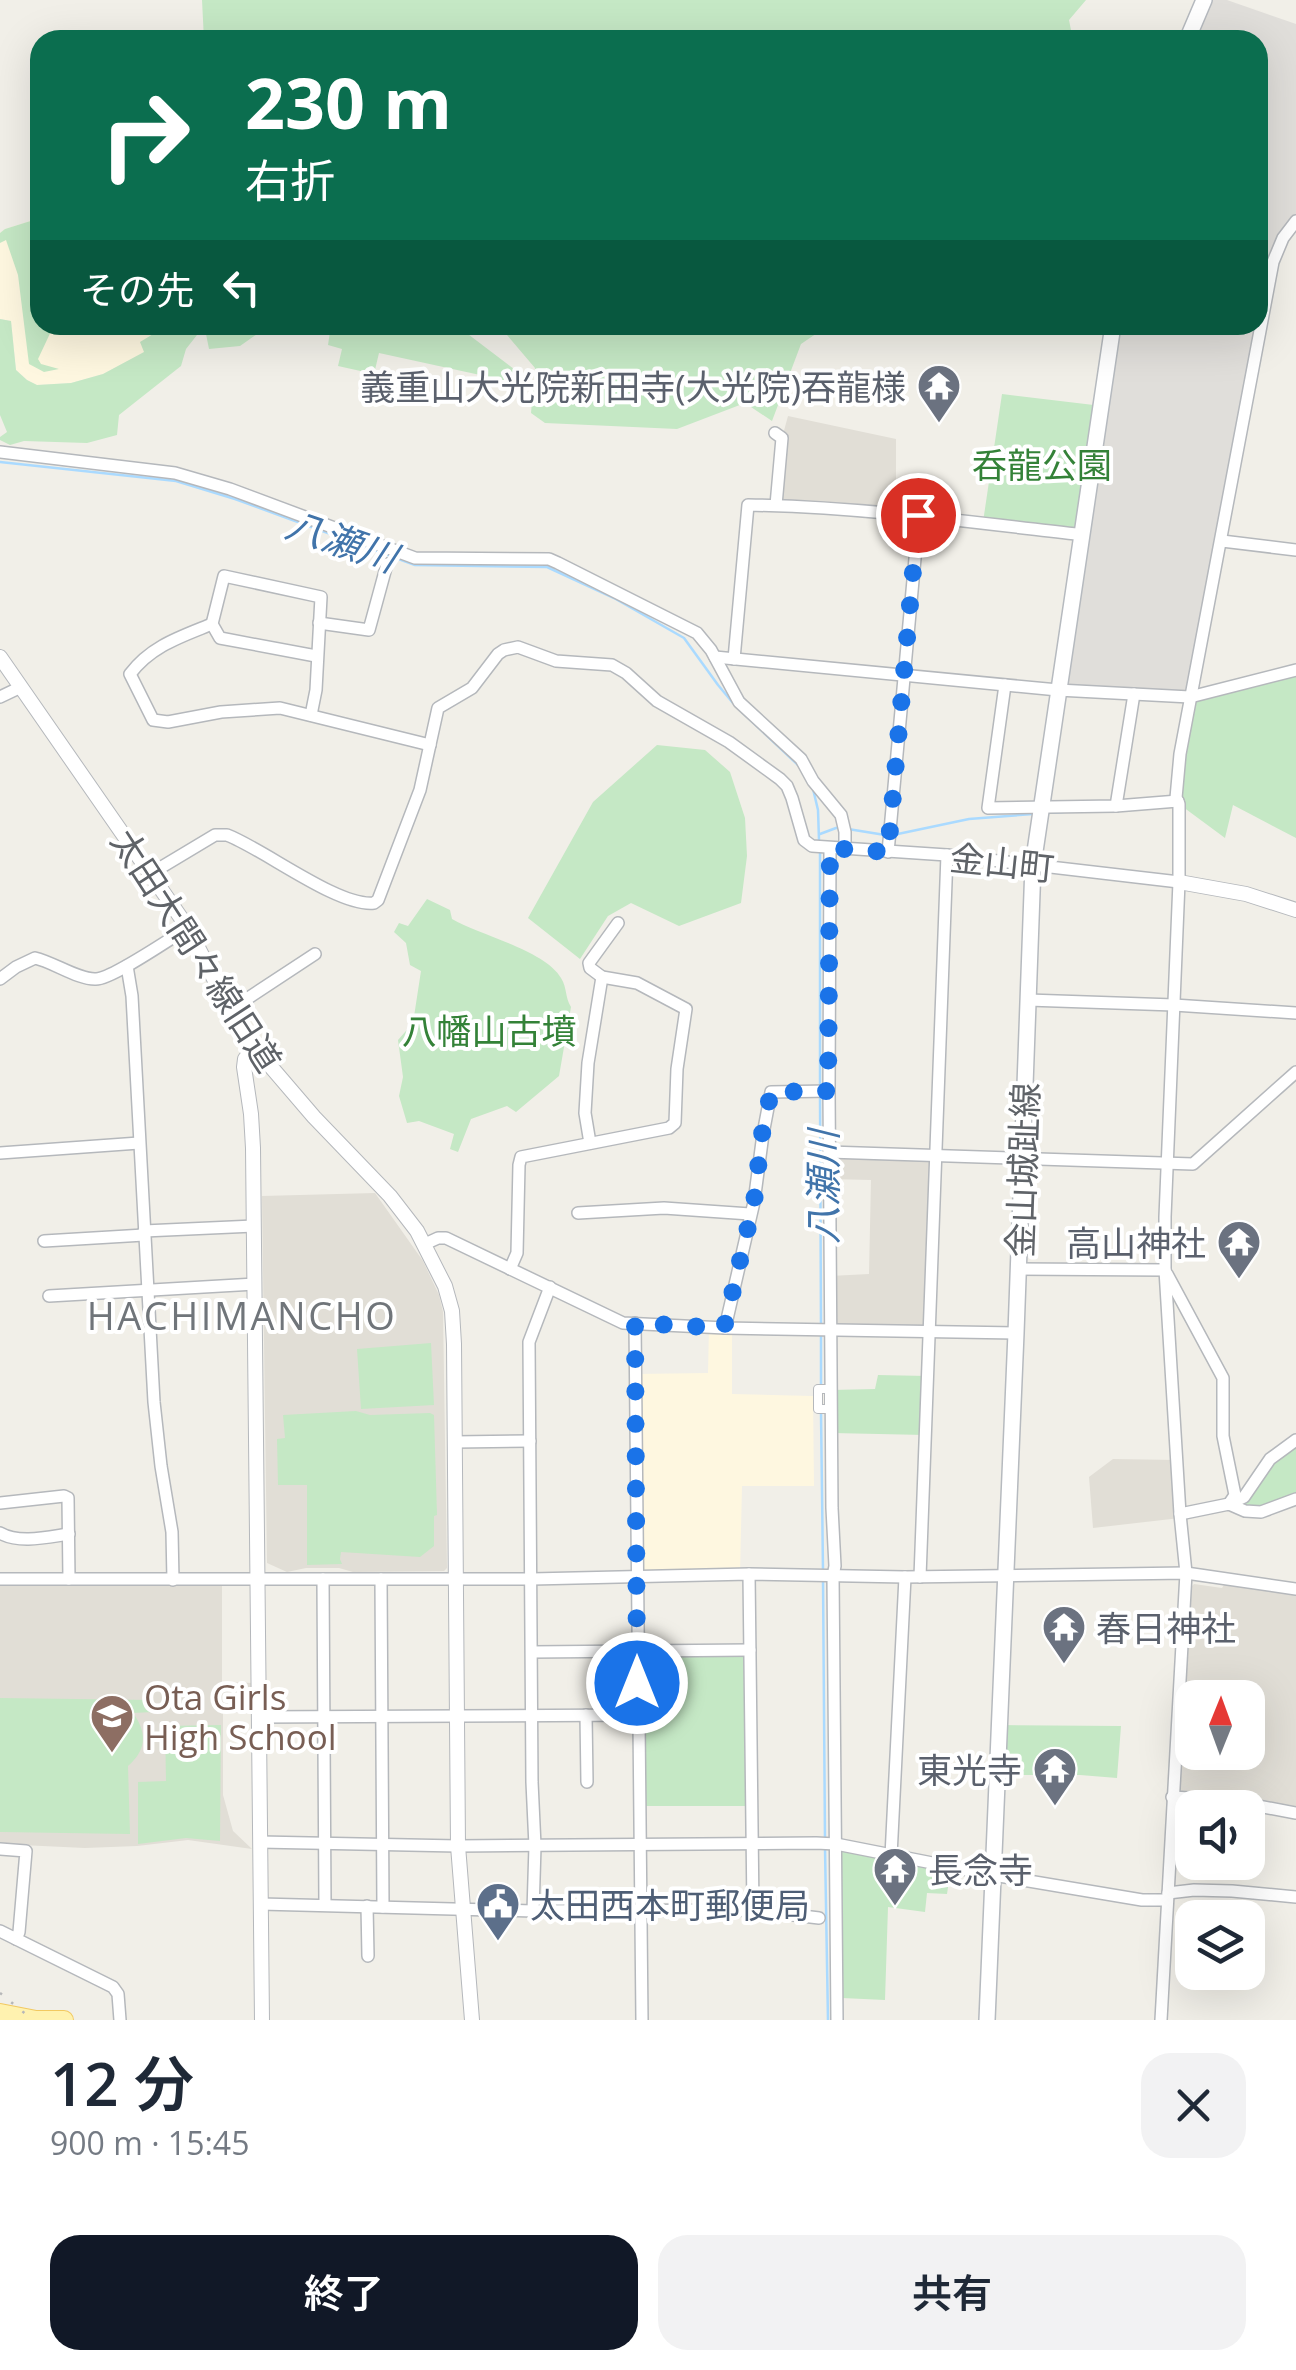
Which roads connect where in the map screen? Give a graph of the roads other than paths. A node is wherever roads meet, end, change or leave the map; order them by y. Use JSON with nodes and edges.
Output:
{"nodes":[{"id":1,"x":1204,"y":0,"type":"edge"},
{"id":2,"x":1191,"y":30,"type":"edge"},
{"id":3,"x":1296,"y":221,"type":"edge"},
{"id":4,"x":1268,"y":289,"type":"edge"},
{"id":5,"x":1112,"y":335,"type":"edge"},
{"id":6,"x":1260,"y":335,"type":"edge"},
{"id":7,"x":774,"y":433,"type":"dead end"},
{"id":8,"x":0,"y":452,"type":"edge"},
{"id":9,"x":776,"y":505,"type":"junction"},
{"id":10,"x":918,"y":515,"type":"junction"},
{"id":11,"x":1083,"y":535,"type":"junction"},
{"id":12,"x":1222,"y":541,"type":"junction"},
{"id":13,"x":1296,"y":550,"type":"edge"},
{"id":14,"x":388,"y":564,"type":"dead end"},
{"id":15,"x":319,"y":622,"type":"junction"},
{"id":16,"x":212,"y":624,"type":"junction"},
{"id":17,"x":0,"y":656,"type":"edge"},
{"id":18,"x":316,"y":656,"type":"junction"},
{"id":19,"x":715,"y":657,"type":"junction"},
{"id":20,"x":734,"y":659,"type":"junction"},
{"id":21,"x":1296,"y":670,"type":"edge"},
{"id":22,"x":903,"y":675,"type":"junction"},
{"id":23,"x":1005,"y":685,"type":"junction"},
{"id":24,"x":20,"y":687,"type":"junction"},
{"id":25,"x":1060,"y":690,"type":"junction"},
{"id":26,"x":1134,"y":694,"type":"junction"},
{"id":27,"x":0,"y":697,"type":"edge"},
{"id":28,"x":1190,"y":697,"type":"junction"},
{"id":29,"x":311,"y":715,"type":"junction"},
{"id":30,"x":430,"y":745,"type":"junction"},
{"id":31,"x":1178,"y":801,"type":"junction"},
{"id":32,"x":1042,"y":806,"type":"junction"},
{"id":33,"x":1116,"y":806,"type":"junction"},
{"id":34,"x":889,"y":840,"type":"junction"},
{"id":35,"x":823,"y":847,"type":"junction"},
{"id":36,"x":845,"y":849,"type":"junction"},
{"id":37,"x":947,"y":855,"type":"junction"},
{"id":38,"x":1033,"y":865,"type":"junction"},
{"id":39,"x":150,"y":874,"type":"junction"},
{"id":40,"x":1178,"y":882,"type":"junction"},
{"id":41,"x":1296,"y":910,"type":"edge"},
{"id":42,"x":618,"y":922,"type":"dead end"},
{"id":43,"x":188,"y":928,"type":"junction"},
{"id":44,"x":315,"y":954,"type":"dead end"},
{"id":45,"x":127,"y":966,"type":"junction"},
{"id":46,"x":602,"y":977,"type":"junction"},
{"id":47,"x":0,"y":979,"type":"edge"},
{"id":48,"x":1028,"y":1000,"type":"junction"},
{"id":49,"x":1174,"y":1005,"type":"junction"},
{"id":50,"x":230,"y":1010,"type":"junction"},
{"id":51,"x":1296,"y":1013,"type":"edge"},
{"id":52,"x":254,"y":1047,"type":"junction"},
{"id":53,"x":1296,"y":1072,"type":"edge"},
{"id":54,"x":822,"y":1091,"type":"junction"},
{"id":55,"x":139,"y":1143,"type":"junction"},
{"id":56,"x":590,"y":1143,"type":"junction"},
{"id":57,"x":829,"y":1152,"type":"junction"},
{"id":58,"x":0,"y":1153,"type":"edge"},
{"id":59,"x":935,"y":1157,"type":"junction"},
{"id":60,"x":1022,"y":1160,"type":"junction"},
{"id":61,"x":1167,"y":1163,"type":"junction"},
{"id":62,"x":578,"y":1213,"type":"dead end"},
{"id":63,"x":750,"y":1214,"type":"junction"},
{"id":64,"x":254,"y":1226,"type":"junction"},
{"id":65,"x":144,"y":1233,"type":"junction"},
{"id":66,"x":44,"y":1241,"type":"dead end"},
{"id":67,"x":425,"y":1244,"type":"junction"},
{"id":68,"x":510,"y":1269,"type":"junction"},
{"id":69,"x":1018,"y":1269,"type":"junction"},
{"id":70,"x":1165,"y":1270,"type":"junction"},
{"id":71,"x":254,"y":1284,"type":"junction"},
{"id":72,"x":550,"y":1287,"type":"junction"},
{"id":73,"x":147,"y":1291,"type":"junction"},
{"id":74,"x":50,"y":1296,"type":"dead end"},
{"id":75,"x":635,"y":1323,"type":"junction"},
{"id":76,"x":724,"y":1328,"type":"junction"},
{"id":77,"x":830,"y":1330,"type":"junction"},
{"id":78,"x":929,"y":1330,"type":"junction"},
{"id":79,"x":1016,"y":1333,"type":"junction"},
{"id":80,"x":1296,"y":1440,"type":"edge"},
{"id":81,"x":530,"y":1441,"type":"junction"},
{"id":82,"x":455,"y":1442,"type":"junction"},
{"id":83,"x":1296,"y":1499,"type":"edge"},
{"id":84,"x":0,"y":1503,"type":"edge"},
{"id":85,"x":1229,"y":1504,"type":"junction"},
{"id":86,"x":1180,"y":1514,"type":"junction"},
{"id":87,"x":0,"y":1533,"type":"edge"},
{"id":88,"x":69,"y":1534,"type":"junction"},
{"id":89,"x":1186,"y":1573,"type":"junction"},
{"id":90,"x":749,"y":1574,"type":"junction"},
{"id":91,"x":1005,"y":1575,"type":"junction"},
{"id":92,"x":833,"y":1576,"type":"junction"},
{"id":93,"x":905,"y":1576,"type":"junction"},
{"id":94,"x":920,"y":1576,"type":"junction"},
{"id":95,"x":636,"y":1578,"type":"junction"},
{"id":96,"x":0,"y":1579,"type":"edge"},
{"id":97,"x":69,"y":1579,"type":"junction"},
{"id":98,"x":381,"y":1579,"type":"junction"},
{"id":99,"x":456,"y":1579,"type":"junction"},
{"id":100,"x":532,"y":1579,"type":"junction"},
{"id":101,"x":173,"y":1580,"type":"junction"},
{"id":102,"x":258,"y":1580,"type":"junction"},
{"id":103,"x":324,"y":1580,"type":"junction"},
{"id":104,"x":1296,"y":1588,"type":"edge"},
{"id":105,"x":750,"y":1650,"type":"junction"},
{"id":106,"x":637,"y":1651,"type":"junction"},
{"id":107,"x":532,"y":1652,"type":"junction"},
{"id":108,"x":586,"y":1715,"type":"junction"},
{"id":109,"x":638,"y":1715,"type":"junction"},
{"id":110,"x":381,"y":1716,"type":"junction"},
{"id":111,"x":456,"y":1716,"type":"junction"},
{"id":112,"x":532,"y":1716,"type":"junction"},
{"id":113,"x":260,"y":1717,"type":"junction"},
{"id":114,"x":324,"y":1717,"type":"junction"},
{"id":115,"x":587,"y":1782,"type":"dead end"},
{"id":116,"x":1172,"y":1797,"type":"junction"},
{"id":117,"x":1296,"y":1813,"type":"edge"},
{"id":118,"x":260,"y":1842,"type":"junction"},
{"id":119,"x":639,"y":1842,"type":"junction"},
{"id":120,"x":752,"y":1842,"type":"junction"},
{"id":121,"x":324,"y":1843,"type":"junction"},
{"id":122,"x":382,"y":1844,"type":"junction"},
{"id":123,"x":836,"y":1844,"type":"junction"},
{"id":124,"x":458,"y":1846,"type":"junction"},
{"id":125,"x":535,"y":1846,"type":"junction"},
{"id":126,"x":0,"y":1849,"type":"edge"},
{"id":127,"x":891,"y":1856,"type":"junction"},
{"id":128,"x":991,"y":1875,"type":"junction"},
{"id":129,"x":1167,"y":1897,"type":"junction"},
{"id":130,"x":1296,"y":1897,"type":"edge"},
{"id":131,"x":261,"y":1904,"type":"junction"},
{"id":132,"x":325,"y":1906,"type":"junction"},
{"id":133,"x":366,"y":1906,"type":"junction"},
{"id":134,"x":383,"y":1907,"type":"junction"},
{"id":135,"x":463,"y":1908,"type":"junction"},
{"id":136,"x":752,"y":1910,"type":"junction"},
{"id":137,"x":533,"y":1911,"type":"junction"},
{"id":138,"x":640,"y":1912,"type":"junction"},
{"id":139,"x":818,"y":1918,"type":"dead end"},
{"id":140,"x":0,"y":1931,"type":"edge"},
{"id":141,"x":16,"y":1939,"type":"junction"},
{"id":142,"x":368,"y":1956,"type":"dead end"},
{"id":143,"x":0,"y":2014,"type":"edge"},
{"id":144,"x":20,"y":2019,"type":"edge"},
{"id":145,"x":64,"y":2020,"type":"edge"},
{"id":146,"x":120,"y":2020,"type":"edge"},
{"id":147,"x":262,"y":2020,"type":"edge"},
{"id":148,"x":472,"y":2020,"type":"edge"},
{"id":149,"x":642,"y":2020,"type":"edge"},
{"id":150,"x":837,"y":2020,"type":"edge"},
{"id":151,"x":987,"y":2020,"type":"edge"},
{"id":152,"x":1160,"y":2020,"type":"edge"}],
"edges":[{"from":1,"to":2,"type":"main road"},
{"from":3,"to":4,"type":"street"},
{"from":5,"to":11,"type":"main road","name":"金山城趾線"},
{"from":6,"to":12,"type":"street"},
{"from":7,"to":9,"type":"street"},
{"from":8,"to":19,"type":"street"},
{"from":9,"to":10,"type":"street"},
{"from":9,"to":20,"type":"street"},
{"from":10,"to":11,"type":"street"},
{"from":10,"to":22,"type":"street"},
{"from":11,"to":25,"type":"main road","name":"金山城趾線"},
{"from":12,"to":13,"type":"street"},
{"from":12,"to":28,"type":"street"},
{"from":14,"to":15,"type":"street"},
{"from":15,"to":16,"type":"street"},
{"from":15,"to":18,"type":"street"},
{"from":16,"to":18,"type":"street"},
{"from":16,"to":29,"type":"street"},
{"from":17,"to":24,"type":"street","name":"太田大間々線旧道"},
{"from":18,"to":29,"type":"street"},
{"from":19,"to":20,"type":"street"},
{"from":19,"to":36,"type":"street"},
{"from":20,"to":22,"type":"street"},
{"from":21,"to":28,"type":"street"},
{"from":22,"to":23,"type":"street"},
{"from":22,"to":34,"type":"street"},
{"from":23,"to":25,"type":"street"},
{"from":23,"to":32,"type":"street"},
{"from":24,"to":27,"type":"street"},
{"from":24,"to":39,"type":"street","name":"太田大間々線旧道"},
{"from":25,"to":26,"type":"street"},
{"from":25,"to":32,"type":"main road","name":"金山城趾線"},
{"from":26,"to":28,"type":"street"},
{"from":26,"to":33,"type":"street"},
{"from":28,"to":31,"type":"street"},
{"from":29,"to":30,"type":"street"},
{"from":30,"to":35,"type":"street"},
{"from":30,"to":39,"type":"street"},
{"from":31,"to":33,"type":"street"},
{"from":31,"to":40,"type":"street"},
{"from":32,"to":33,"type":"street"},
{"from":32,"to":38,"type":"main road","name":"金山城趾線"},
{"from":34,"to":36,"type":"street","name":"金山町"},
{"from":34,"to":37,"type":"street","name":"金山町"},
{"from":35,"to":36,"type":"street","name":"金山町"},
{"from":35,"to":54,"type":"street"},
{"from":37,"to":38,"type":"street","name":"金山町"},
{"from":37,"to":59,"type":"street"},
{"from":38,"to":40,"type":"street","name":"金山町"},
{"from":38,"to":48,"type":"main road","name":"金山城趾線"},
{"from":39,"to":43,"type":"street","name":"太田大間々線旧道"},
{"from":40,"to":41,"type":"street"},
{"from":40,"to":49,"type":"street"},
{"from":42,"to":46,"type":"street"},
{"from":43,"to":45,"type":"street"},
{"from":43,"to":50,"type":"street","name":"太田大間々線旧道"},
{"from":44,"to":50,"type":"street"},
{"from":45,"to":47,"type":"street"},
{"from":45,"to":55,"type":"street"},
{"from":46,"to":56,"type":"street"},
{"from":46,"to":56,"type":"street"},
{"from":48,"to":49,"type":"street"},
{"from":48,"to":60,"type":"main road","name":"金山城趾線"},
{"from":49,"to":51,"type":"street"},
{"from":49,"to":61,"type":"street"},
{"from":50,"to":52,"type":"street","name":"太田大間々線旧道"},
{"from":52,"to":64,"type":"street"},
{"from":52,"to":67,"type":"street","name":"太田大間々線旧道"},
{"from":53,"to":61,"type":"street"},
{"from":54,"to":57,"type":"street"},
{"from":54,"to":63,"type":"street"},
{"from":55,"to":58,"type":"street"},
{"from":55,"to":65,"type":"street"},
{"from":56,"to":68,"type":"street"},
{"from":57,"to":59,"type":"street"},
{"from":57,"to":77,"type":"street"},
{"from":59,"to":60,"type":"street"},
{"from":59,"to":78,"type":"street"},
{"from":60,"to":61,"type":"street"},
{"from":60,"to":69,"type":"main road","name":"金山城趾線"},
{"from":61,"to":70,"type":"street"},
{"from":62,"to":63,"type":"street"},
{"from":63,"to":76,"type":"street"},
{"from":64,"to":65,"type":"street"},
{"from":64,"to":71,"type":"street"},
{"from":65,"to":66,"type":"street"},
{"from":65,"to":73,"type":"street"},
{"from":67,"to":68,"type":"street"},
{"from":67,"to":82,"type":"street","name":"太田大間々線旧道"},
{"from":68,"to":72,"type":"street"},
{"from":69,"to":70,"type":"street"},
{"from":69,"to":79,"type":"main road","name":"金山城趾線"},
{"from":70,"to":85,"type":"street"},
{"from":70,"to":86,"type":"street"},
{"from":71,"to":73,"type":"street"},
{"from":71,"to":102,"type":"street"},
{"from":72,"to":75,"type":"street"},
{"from":72,"to":81,"type":"street"},
{"from":73,"to":74,"type":"street"},
{"from":73,"to":101,"type":"street"},
{"from":75,"to":76,"type":"street"},
{"from":75,"to":95,"type":"street"},
{"from":76,"to":77,"type":"street"},
{"from":77,"to":78,"type":"street"},
{"from":77,"to":92,"type":"street"},
{"from":78,"to":79,"type":"street"},
{"from":78,"to":94,"type":"street"},
{"from":79,"to":91,"type":"main road","name":"金山城趾線"},
{"from":80,"to":85,"type":"street"},
{"from":81,"to":82,"type":"street"},
{"from":81,"to":100,"type":"street"},
{"from":82,"to":99,"type":"street","name":"太田大間々線旧道"},
{"from":83,"to":85,"type":"street"},
{"from":84,"to":88,"type":"street"},
{"from":85,"to":86,"type":"street"},
{"from":86,"to":89,"type":"street"},
{"from":87,"to":88,"type":"street"},
{"from":88,"to":97,"type":"street"},
{"from":89,"to":91,"type":"street"},
{"from":89,"to":104,"type":"street"},
{"from":89,"to":116,"type":"street"},
{"from":90,"to":92,"type":"street"},
{"from":90,"to":95,"type":"street"},
{"from":90,"to":105,"type":"street"},
{"from":91,"to":94,"type":"street"},
{"from":91,"to":128,"type":"main road","name":"金山城趾線"},
{"from":92,"to":93,"type":"street"},
{"from":92,"to":123,"type":"street"},
{"from":93,"to":94,"type":"street"},
{"from":93,"to":127,"type":"street"},
{"from":95,"to":100,"type":"street"},
{"from":95,"to":106,"type":"street"},
{"from":96,"to":97,"type":"street"},
{"from":97,"to":101,"type":"street"},
{"from":98,"to":99,"type":"street"},
{"from":98,"to":103,"type":"street"},
{"from":98,"to":110,"type":"street"},
{"from":99,"to":100,"type":"street"},
{"from":99,"to":111,"type":"street","name":"太田大間々線旧道"},
{"from":100,"to":107,"type":"street"},
{"from":101,"to":102,"type":"street"},
{"from":102,"to":103,"type":"street"},
{"from":102,"to":113,"type":"street"},
{"from":103,"to":114,"type":"street"},
{"from":105,"to":106,"type":"street"},
{"from":105,"to":120,"type":"street"},
{"from":106,"to":107,"type":"street"},
{"from":106,"to":109,"type":"street"},
{"from":107,"to":112,"type":"street"},
{"from":108,"to":109,"type":"street"},
{"from":108,"to":112,"type":"street"},
{"from":108,"to":115,"type":"street"},
{"from":109,"to":119,"type":"street"},
{"from":110,"to":111,"type":"street"},
{"from":110,"to":114,"type":"street"},
{"from":110,"to":122,"type":"street"},
{"from":111,"to":112,"type":"street"},
{"from":111,"to":124,"type":"street","name":"太田大間々線旧道"},
{"from":112,"to":125,"type":"street"},
{"from":113,"to":114,"type":"street"},
{"from":113,"to":118,"type":"street"},
{"from":114,"to":121,"type":"street"},
{"from":116,"to":117,"type":"street"},
{"from":116,"to":129,"type":"street"},
{"from":118,"to":121,"type":"street"},
{"from":118,"to":131,"type":"street"},
{"from":119,"to":120,"type":"street"},
{"from":119,"to":125,"type":"street"},
{"from":119,"to":138,"type":"street"},
{"from":120,"to":123,"type":"street"},
{"from":120,"to":136,"type":"street"},
{"from":121,"to":122,"type":"street"},
{"from":121,"to":132,"type":"street"},
{"from":122,"to":124,"type":"street"},
{"from":122,"to":134,"type":"street"},
{"from":123,"to":127,"type":"street"},
{"from":123,"to":150,"type":"street"},
{"from":124,"to":125,"type":"street"},
{"from":124,"to":135,"type":"street","name":"太田大間々線旧道"},
{"from":125,"to":137,"type":"street"},
{"from":126,"to":141,"type":"street"},
{"from":127,"to":128,"type":"street"},
{"from":128,"to":129,"type":"street"},
{"from":128,"to":151,"type":"main road","name":"金山城趾線"},
{"from":129,"to":130,"type":"street"},
{"from":129,"to":152,"type":"street"},
{"from":131,"to":132,"type":"street"},
{"from":131,"to":147,"type":"street"},
{"from":132,"to":133,"type":"street"},
{"from":133,"to":134,"type":"street"},
{"from":133,"to":142,"type":"street"},
{"from":134,"to":135,"type":"street"},
{"from":135,"to":137,"type":"street"},
{"from":135,"to":148,"type":"street","name":"太田大間々線旧道"},
{"from":136,"to":138,"type":"street"},
{"from":136,"to":139,"type":"street"},
{"from":137,"to":138,"type":"street"},
{"from":138,"to":149,"type":"street"},
{"from":140,"to":141,"type":"street"},
{"from":141,"to":146,"type":"street"},
{"from":143,"to":144,"type":"main road"},
{"from":144,"to":145,"type":"main road"}]}
